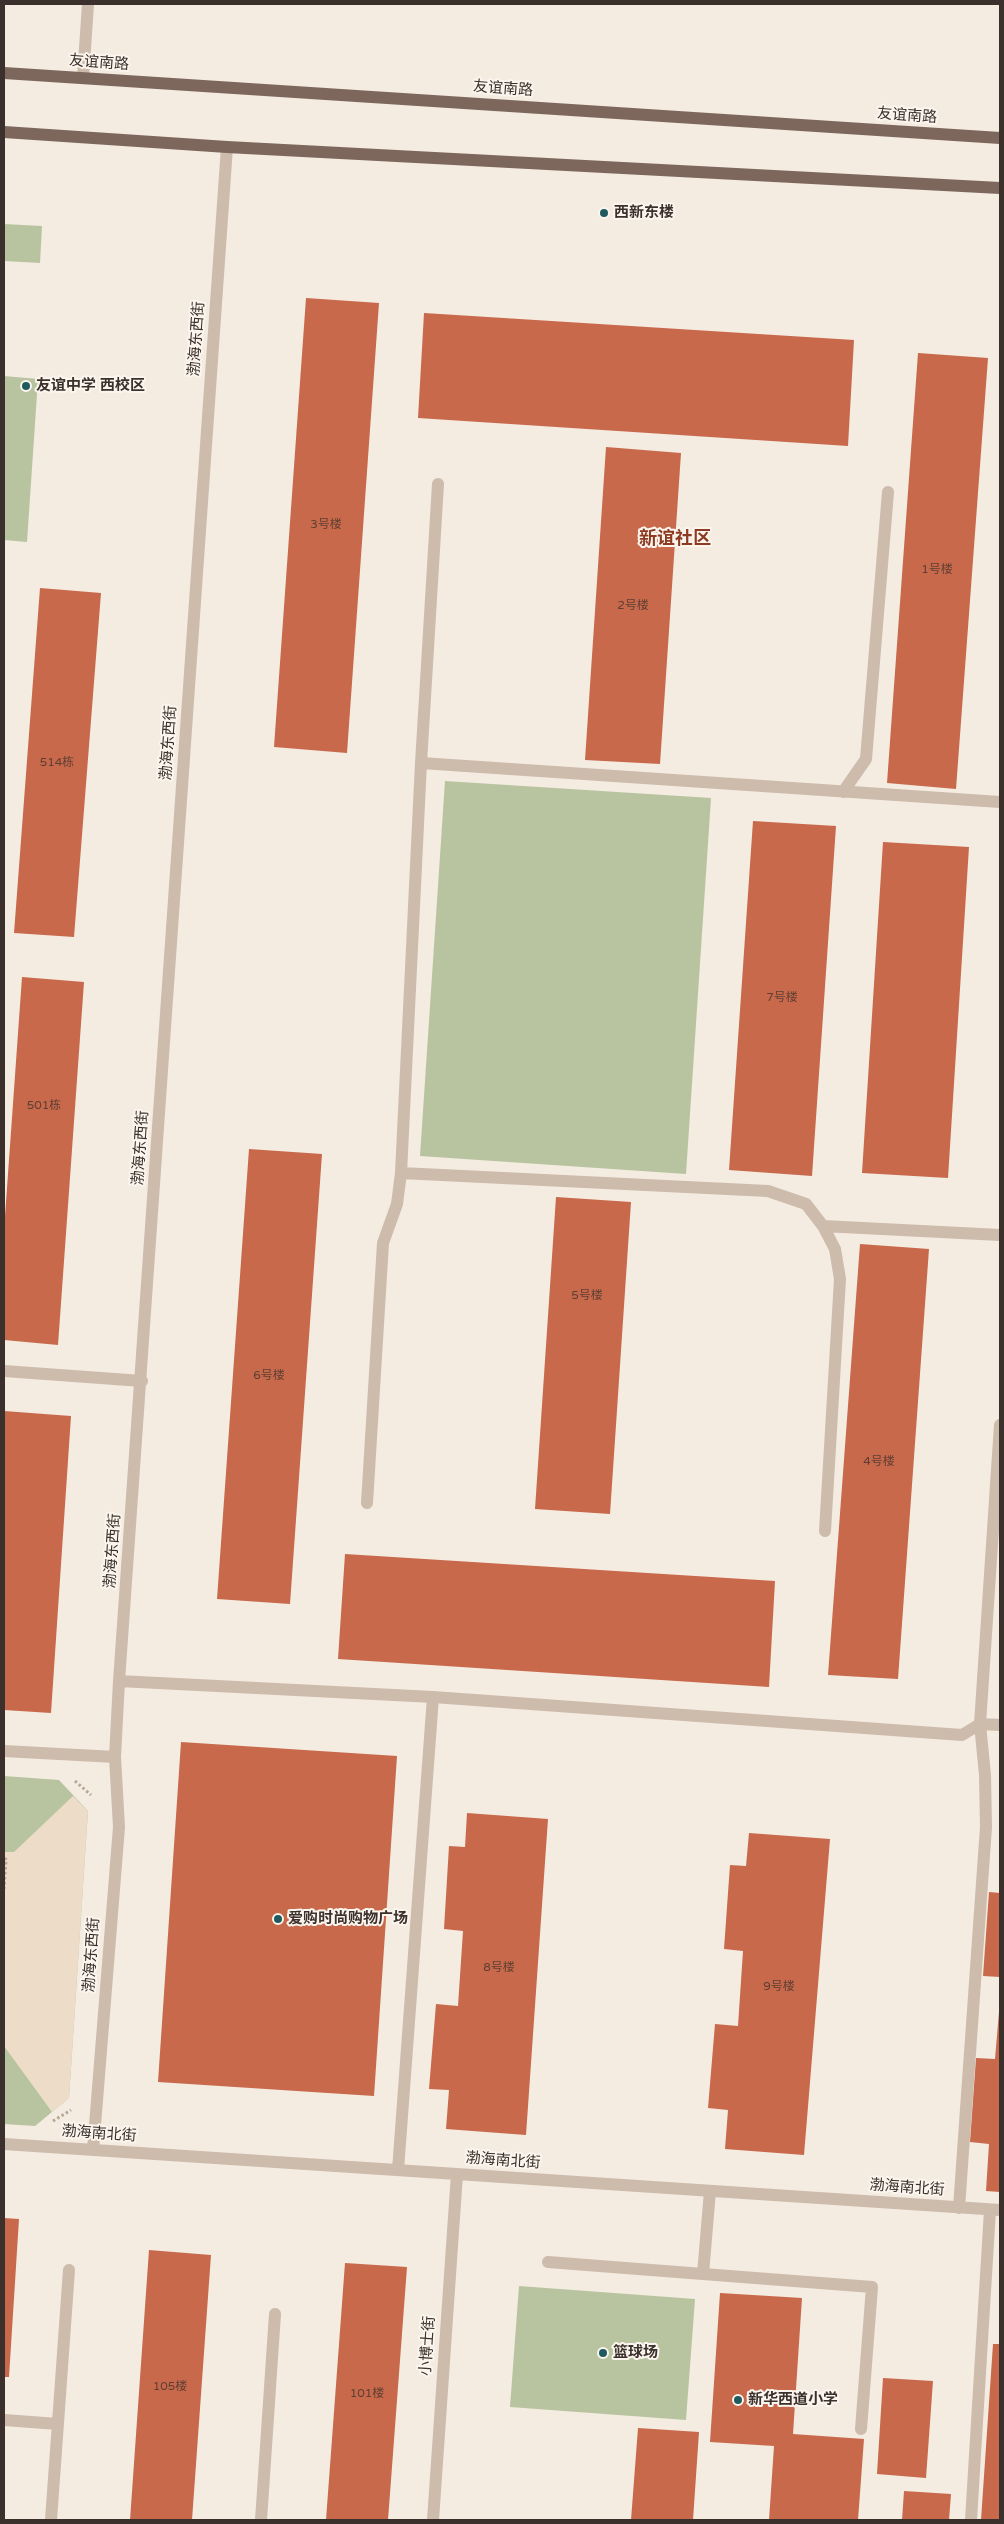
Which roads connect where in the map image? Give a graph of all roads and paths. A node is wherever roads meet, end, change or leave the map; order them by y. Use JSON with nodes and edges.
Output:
{"nodes":[{"id":1,"x":88,"y":4,"type":"edge"},
{"id":2,"x":4,"y":73,"type":"edge"},
{"id":3,"x":83,"y":78,"type":"junction"},
{"id":4,"x":4,"y":132,"type":"edge"},
{"id":5,"x":1000,"y":138,"type":"edge"},
{"id":6,"x":227,"y":147,"type":"junction"},
{"id":7,"x":1000,"y":188,"type":"edge"},
{"id":8,"x":438,"y":484,"type":"dead end"},
{"id":9,"x":888,"y":492,"type":"dead end"},
{"id":10,"x":421,"y":764,"type":"junction"},
{"id":11,"x":843,"y":792,"type":"junction"},
{"id":12,"x":1000,"y":802,"type":"edge"},
{"id":13,"x":401,"y":1173,"type":"junction"},
{"id":14,"x":822,"y":1226,"type":"junction"},
{"id":15,"x":1000,"y":1236,"type":"edge"},
{"id":16,"x":4,"y":1371,"type":"edge"},
{"id":17,"x":142,"y":1381,"type":"junction"},
{"id":18,"x":1000,"y":1426,"type":"edge"},
{"id":19,"x":367,"y":1503,"type":"dead end"},
{"id":20,"x":825,"y":1531,"type":"dead end"},
{"id":21,"x":119,"y":1681,"type":"junction"},
{"id":22,"x":433,"y":1697,"type":"junction"},
{"id":23,"x":980,"y":1724,"type":"junction"},
{"id":24,"x":1000,"y":1726,"type":"edge"},
{"id":25,"x":4,"y":1751,"type":"edge"},
{"id":26,"x":115,"y":1757,"type":"junction"},
{"id":27,"x":71,"y":1778,"type":"dead end"},
{"id":28,"x":98,"y":1801,"type":"dead end"},
{"id":29,"x":4,"y":1858,"type":"edge"},
{"id":30,"x":4,"y":1889,"type":"edge"},
{"id":31,"x":76,"y":2107,"type":"dead end"},
{"id":32,"x":51,"y":2122,"type":"dead end"},
{"id":33,"x":4,"y":2144,"type":"edge"},
{"id":34,"x":93,"y":2150,"type":"junction"},
{"id":35,"x":398,"y":2170,"type":"junction"},
{"id":36,"x":457,"y":2174,"type":"junction"},
{"id":37,"x":710,"y":2191,"type":"junction"},
{"id":38,"x":959,"y":2208,"type":"junction"},
{"id":39,"x":995,"y":2210,"type":"edge"},
{"id":40,"x":548,"y":2262,"type":"dead end"},
{"id":41,"x":69,"y":2270,"type":"dead end"},
{"id":42,"x":703,"y":2274,"type":"junction"},
{"id":43,"x":275,"y":2314,"type":"dead end"},
{"id":44,"x":4,"y":2420,"type":"edge"},
{"id":45,"x":58,"y":2424,"type":"junction"},
{"id":46,"x":861,"y":2430,"type":"dead end"},
{"id":47,"x":51,"y":2520,"type":"edge"},
{"id":48,"x":261,"y":2520,"type":"edge"},
{"id":49,"x":432,"y":2520,"type":"edge"},
{"id":50,"x":971,"y":2520,"type":"edge"}],
"edges":[{"from":1,"to":3,"type":"street"},
{"from":2,"to":3,"type":"main road","name":"友谊南路"},
{"from":3,"to":5,"type":"main road","name":"友谊南路"},
{"from":4,"to":6,"type":"main road"},
{"from":6,"to":7,"type":"main road"},
{"from":6,"to":17,"type":"street","name":"渤海东西街"},
{"from":8,"to":10,"type":"street"},
{"from":9,"to":11,"type":"street"},
{"from":10,"to":11,"type":"street"},
{"from":10,"to":13,"type":"street"},
{"from":11,"to":12,"type":"street"},
{"from":13,"to":14,"type":"street"},
{"from":13,"to":19,"type":"street"},
{"from":14,"to":15,"type":"street"},
{"from":14,"to":20,"type":"street"},
{"from":16,"to":17,"type":"street"},
{"from":17,"to":21,"type":"street","name":"渤海东西街"},
{"from":18,"to":23,"type":"street"},
{"from":21,"to":22,"type":"street"},
{"from":21,"to":26,"type":"street","name":"渤海东西街"},
{"from":22,"to":23,"type":"street"},
{"from":22,"to":35,"type":"street"},
{"from":23,"to":24,"type":"street"},
{"from":23,"to":38,"type":"street"},
{"from":25,"to":26,"type":"street"},
{"from":26,"to":34,"type":"street","name":"渤海东西街"},
{"from":27,"to":28,"type":"path"},
{"from":29,"to":30,"type":"path"},
{"from":31,"to":32,"type":"path"},
{"from":33,"to":34,"type":"street","name":"渤海南北街"},
{"from":34,"to":35,"type":"street","name":"渤海南北街"},
{"from":35,"to":36,"type":"street","name":"渤海南北街"},
{"from":36,"to":37,"type":"street","name":"渤海南北街"},
{"from":36,"to":49,"type":"street","name":"小博士街"},
{"from":37,"to":38,"type":"street","name":"渤海南北街"},
{"from":37,"to":42,"type":"street"},
{"from":38,"to":39,"type":"street","name":"渤海南北街"},
{"from":39,"to":50,"type":"street"},
{"from":40,"to":42,"type":"street"},
{"from":41,"to":45,"type":"street"},
{"from":42,"to":46,"type":"street"},
{"from":43,"to":48,"type":"street"},
{"from":44,"to":45,"type":"street"},
{"from":45,"to":47,"type":"street"}]}
